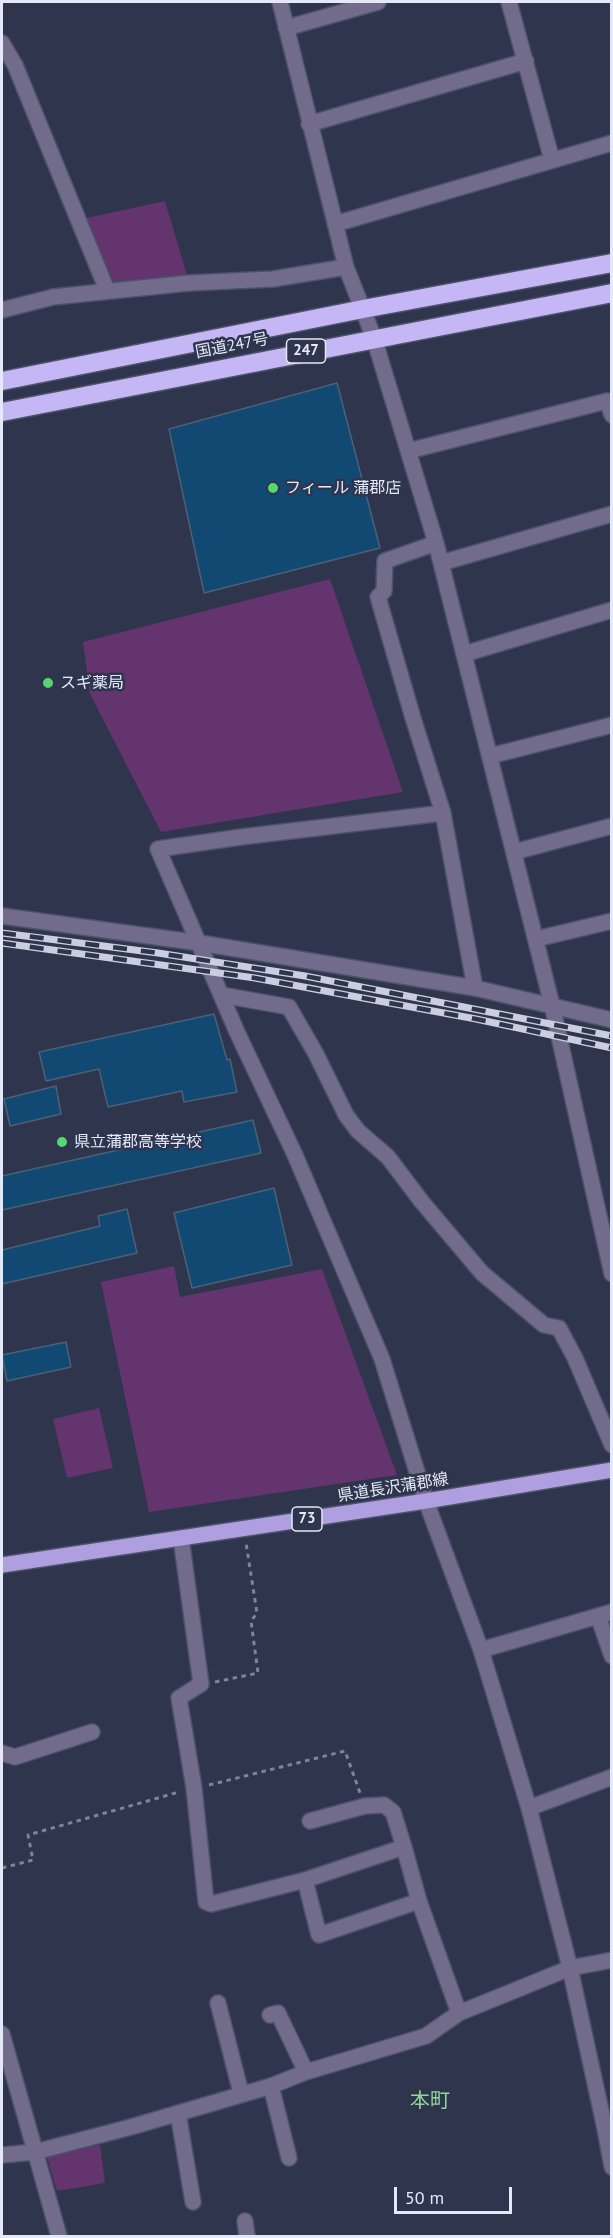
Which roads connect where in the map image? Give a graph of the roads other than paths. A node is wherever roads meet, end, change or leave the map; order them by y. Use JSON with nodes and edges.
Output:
{"nodes":[{"id":1,"x":280,"y":2,"type":"edge"},
{"id":2,"x":378,"y":2,"type":"edge"},
{"id":3,"x":509,"y":2,"type":"edge"},
{"id":4,"x":286,"y":28,"type":"junction"},
{"id":5,"x":2,"y":43,"type":"edge"},
{"id":6,"x":526,"y":61,"type":"junction"},
{"id":7,"x":309,"y":124,"type":"junction"},
{"id":8,"x":612,"y":143,"type":"edge"},
{"id":9,"x":552,"y":160,"type":"junction"},
{"id":10,"x":335,"y":224,"type":"junction"},
{"id":11,"x":612,"y":263,"type":"edge"},
{"id":12,"x":346,"y":267,"type":"junction"},
{"id":13,"x":107,"y":290,"type":"junction"},
{"id":14,"x":612,"y":293,"type":"edge"},
{"id":15,"x":363,"y":309,"type":"junction"},
{"id":16,"x":2,"y":310,"type":"edge"},
{"id":17,"x":374,"y":338,"type":"junction"},
{"id":18,"x":2,"y":381,"type":"edge"},
{"id":19,"x":2,"y":412,"type":"edge"},
{"id":20,"x":612,"y":416,"type":"edge"},
{"id":21,"x":408,"y":451,"type":"junction"},
{"id":22,"x":612,"y":514,"type":"edge"},
{"id":23,"x":436,"y":543,"type":"junction"},
{"id":24,"x":441,"y":563,"type":"junction"},
{"id":25,"x":612,"y":610,"type":"edge"},
{"id":26,"x":464,"y":654,"type":"junction"},
{"id":27,"x":612,"y":725,"type":"edge"},
{"id":28,"x":490,"y":756,"type":"junction"},
{"id":29,"x":443,"y":813,"type":"junction"},
{"id":30,"x":612,"y":826,"type":"edge"},
{"id":31,"x":514,"y":852,"type":"junction"},
{"id":32,"x":2,"y":916,"type":"edge"},
{"id":33,"x":612,"y":921,"type":"edge"},
{"id":34,"x":536,"y":939,"type":"junction"},
{"id":35,"x":200,"y":943,"type":"junction"},
{"id":36,"x":475,"y":988,"type":"junction"},
{"id":37,"x":222,"y":995,"type":"junction"},
{"id":38,"x":552,"y":1005,"type":"junction"},
{"id":39,"x":612,"y":1020,"type":"edge"},
{"id":40,"x":612,"y":1274,"type":"edge"},
{"id":41,"x":612,"y":1445,"type":"edge"},
{"id":42,"x":612,"y":1470,"type":"edge"},
{"id":43,"x":426,"y":1501,"type":"junction"},
{"id":44,"x":181,"y":1538,"type":"junction"},
{"id":45,"x":2,"y":1565,"type":"edge"},
{"id":46,"x":605,"y":1614,"type":"edge"},
{"id":47,"x":481,"y":1650,"type":"junction"},
{"id":48,"x":612,"y":1656,"type":"edge"},
{"id":49,"x":92,"y":1732,"type":"dead end"},
{"id":50,"x":2,"y":1753,"type":"edge"},
{"id":51,"x":612,"y":1777,"type":"edge"},
{"id":52,"x":529,"y":1808,"type":"junction"},
{"id":53,"x":310,"y":1821,"type":"dead end"},
{"id":54,"x":404,"y":1847,"type":"junction"},
{"id":55,"x":305,"y":1880,"type":"junction"},
{"id":56,"x":419,"y":1901,"type":"junction"},
{"id":57,"x":612,"y":1960,"type":"edge"},
{"id":58,"x":570,"y":1968,"type":"junction"},
{"id":59,"x":218,"y":2003,"type":"dead end"},
{"id":60,"x":459,"y":2013,"type":"junction"},
{"id":61,"x":270,"y":2015,"type":"dead end"},
{"id":62,"x":2,"y":2034,"type":"edge"},
{"id":63,"x":306,"y":2072,"type":"junction"},
{"id":64,"x":271,"y":2086,"type":"junction"},
{"id":65,"x":241,"y":2093,"type":"junction"},
{"id":66,"x":178,"y":2113,"type":"junction"},
{"id":67,"x":608,"y":2128,"type":"edge"},
{"id":68,"x":36,"y":2152,"type":"junction"},
{"id":69,"x":2,"y":2155,"type":"edge"},
{"id":70,"x":289,"y":2158,"type":"dead end"},
{"id":71,"x":612,"y":2167,"type":"edge"},
{"id":72,"x":193,"y":2202,"type":"dead end"},
{"id":73,"x":244,"y":2221,"type":"dead end"},
{"id":74,"x":59,"y":2236,"type":"edge"},
{"id":75,"x":247,"y":2236,"type":"edge"}],
"edges":[{"from":1,"to":4,"type":"street"},
{"from":2,"to":4,"type":"street"},
{"from":3,"to":6,"type":"street"},
{"from":4,"to":7,"type":"street"},
{"from":5,"to":13,"type":"street"},
{"from":6,"to":7,"type":"street"},
{"from":6,"to":9,"type":"street"},
{"from":7,"to":10,"type":"street"},
{"from":8,"to":9,"type":"street"},
{"from":9,"to":10,"type":"street"},
{"from":10,"to":12,"type":"street"},
{"from":11,"to":15,"type":"highway","name":"国道247号","number":"247"},
{"from":12,"to":13,"type":"street"},
{"from":12,"to":15,"type":"street"},
{"from":13,"to":16,"type":"street"},
{"from":14,"to":17,"type":"highway","name":"国道247号","number":"247"},
{"from":15,"to":17,"type":"street"},
{"from":15,"to":18,"type":"highway","name":"国道247号","number":"247"},
{"from":17,"to":19,"type":"highway","name":"国道247号","number":"247"},
{"from":17,"to":21,"type":"street"},
{"from":20,"to":21,"type":"street"},
{"from":21,"to":23,"type":"street"},
{"from":22,"to":24,"type":"street"},
{"from":23,"to":24,"type":"street"},
{"from":23,"to":29,"type":"street"},
{"from":24,"to":26,"type":"street"},
{"from":25,"to":26,"type":"street"},
{"from":26,"to":28,"type":"street"},
{"from":27,"to":28,"type":"street"},
{"from":28,"to":31,"type":"street"},
{"from":29,"to":35,"type":"street"},
{"from":29,"to":36,"type":"street"},
{"from":30,"to":31,"type":"street"},
{"from":31,"to":34,"type":"street"},
{"from":32,"to":35,"type":"street"},
{"from":33,"to":34,"type":"street"},
{"from":34,"to":38,"type":"street"},
{"from":35,"to":36,"type":"street"},
{"from":35,"to":37,"type":"street"},
{"from":36,"to":38,"type":"street"},
{"from":37,"to":41,"type":"street"},
{"from":37,"to":43,"type":"street"},
{"from":38,"to":39,"type":"street"},
{"from":38,"to":40,"type":"street"},
{"from":42,"to":43,"type":"main road","name":"県道長沢蒲郡線","number":"73"},
{"from":43,"to":44,"type":"main road","name":"県道長沢蒲郡線","number":"73"},
{"from":43,"to":47,"type":"street"},
{"from":44,"to":45,"type":"main road","name":"県道長沢蒲郡線","number":"73"},
{"from":44,"to":55,"type":"street"},
{"from":46,"to":47,"type":"street"},
{"from":46,"to":48,"type":"street"},
{"from":47,"to":52,"type":"street"},
{"from":49,"to":50,"type":"street"},
{"from":51,"to":52,"type":"street"},
{"from":52,"to":58,"type":"street"},
{"from":53,"to":54,"type":"street"},
{"from":54,"to":55,"type":"street"},
{"from":54,"to":56,"type":"street"},
{"from":55,"to":56,"type":"street"},
{"from":56,"to":60,"type":"street"},
{"from":57,"to":58,"type":"street"},
{"from":58,"to":60,"type":"street"},
{"from":58,"to":67,"type":"street"},
{"from":59,"to":65,"type":"street"},
{"from":60,"to":63,"type":"street"},
{"from":61,"to":63,"type":"street"},
{"from":62,"to":68,"type":"street"},
{"from":63,"to":64,"type":"street"},
{"from":64,"to":65,"type":"street"},
{"from":64,"to":70,"type":"street"},
{"from":65,"to":66,"type":"street"},
{"from":66,"to":68,"type":"street"},
{"from":66,"to":72,"type":"street"},
{"from":67,"to":71,"type":"street"},
{"from":68,"to":69,"type":"street"},
{"from":68,"to":74,"type":"street"},
{"from":73,"to":75,"type":"street"}]}
